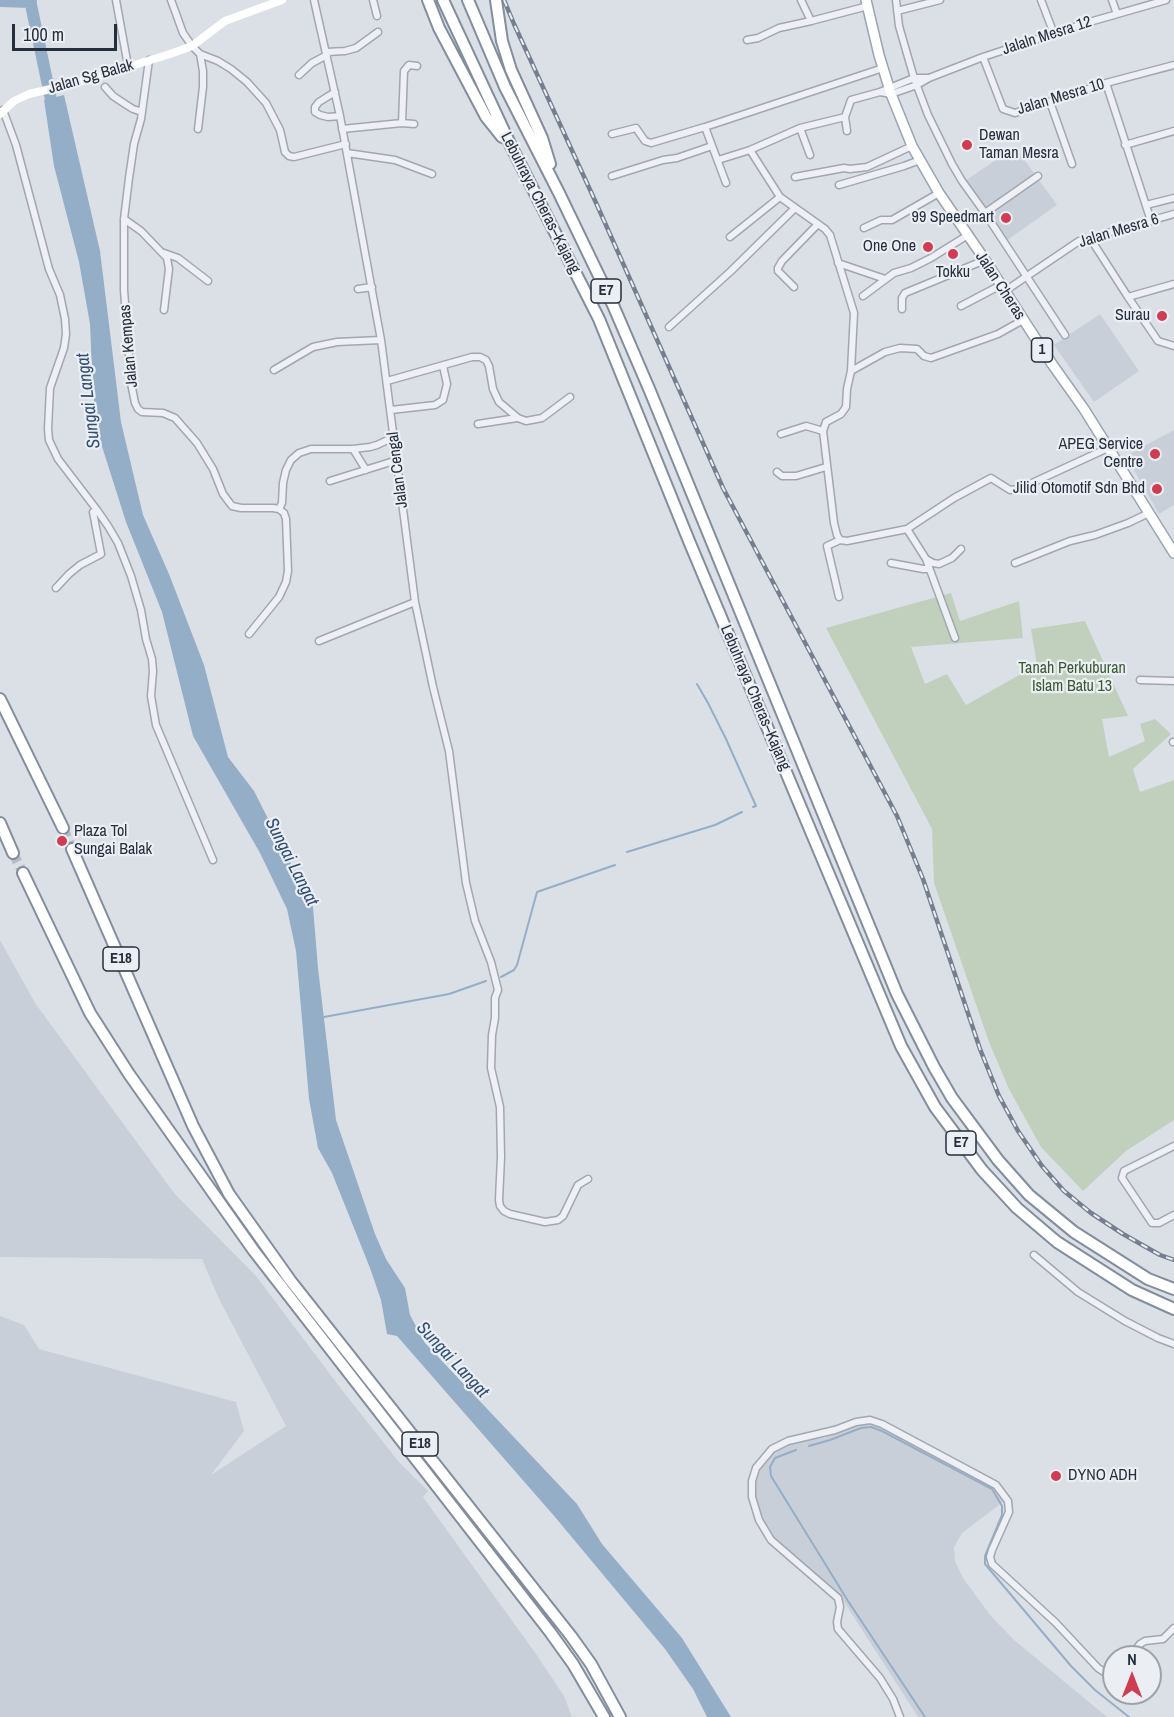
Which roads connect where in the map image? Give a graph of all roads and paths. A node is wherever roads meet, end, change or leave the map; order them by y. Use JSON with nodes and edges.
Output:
{"nodes":[{"id":1,"x":116,"y":0,"type":"edge"},
{"id":2,"x":171,"y":0,"type":"edge"},
{"id":3,"x":282,"y":0,"type":"edge"},
{"id":4,"x":314,"y":0,"type":"edge"},
{"id":5,"x":373,"y":0,"type":"edge"},
{"id":6,"x":428,"y":0,"type":"edge"},
{"id":7,"x":443,"y":0,"type":"edge"},
{"id":8,"x":468,"y":0,"type":"edge"},
{"id":9,"x":496,"y":0,"type":"edge"},
{"id":10,"x":801,"y":0,"type":"edge"},
{"id":11,"x":896,"y":0,"type":"edge"},
{"id":12,"x":940,"y":0,"type":"edge"},
{"id":13,"x":1041,"y":0,"type":"edge"},
{"id":14,"x":1112,"y":0,"type":"edge"},
{"id":15,"x":1166,"y":0,"type":"edge"},
{"id":16,"x":867,"y":3,"type":"edge"},
{"id":17,"x":262,"y":4,"type":"edge"},
{"id":18,"x":897,"y":11,"type":"junction"},
{"id":19,"x":1117,"y":14,"type":"junction"},
{"id":20,"x":377,"y":16,"type":"dead end"},
{"id":21,"x":811,"y":21,"type":"junction"},
{"id":22,"x":378,"y":32,"type":"dead end"},
{"id":23,"x":1054,"y":34,"type":"junction"},
{"id":24,"x":747,"y":40,"type":"dead end"},
{"id":25,"x":192,"y":46,"type":"junction"},
{"id":26,"x":327,"y":53,"type":"junction"},
{"id":27,"x":200,"y":54,"type":"junction"},
{"id":28,"x":983,"y":57,"type":"junction"},
{"id":29,"x":149,"y":60,"type":"junction"},
{"id":30,"x":1174,"y":65,"type":"edge"},
{"id":31,"x":128,"y":66,"type":"junction"},
{"id":32,"x":417,"y":66,"type":"dead end"},
{"id":33,"x":883,"y":68,"type":"junction"},
{"id":34,"x":299,"y":75,"type":"dead end"},
{"id":35,"x":914,"y":78,"type":"junction"},
{"id":36,"x":928,"y":78,"type":"junction"},
{"id":37,"x":1106,"y":83,"type":"junction"},
{"id":38,"x":917,"y":85,"type":"junction"},
{"id":39,"x":105,"y":87,"type":"dead end"},
{"id":40,"x":887,"y":91,"type":"junction"},
{"id":41,"x":336,"y":92,"type":"junction"},
{"id":42,"x":1050,"y":102,"type":"junction"},
{"id":43,"x":2,"y":112,"type":"edge"},
{"id":44,"x":142,"y":112,"type":"junction"},
{"id":45,"x":340,"y":116,"type":"junction"},
{"id":46,"x":845,"y":117,"type":"junction"},
{"id":47,"x":402,"y":123,"type":"junction"},
{"id":48,"x":414,"y":124,"type":"dead end"},
{"id":49,"x":705,"y":127,"type":"junction"},
{"id":50,"x":800,"y":128,"type":"junction"},
{"id":51,"x":198,"y":129,"type":"dead end"},
{"id":52,"x":342,"y":129,"type":"junction"},
{"id":53,"x":847,"y":131,"type":"dead end"},
{"id":54,"x":1174,"y":131,"type":"edge"},
{"id":55,"x":612,"y":134,"type":"dead end"},
{"id":56,"x":346,"y":144,"type":"junction"},
{"id":57,"x":1125,"y":145,"type":"junction"},
{"id":58,"x":511,"y":146,"type":"junction"},
{"id":59,"x":712,"y":146,"type":"junction"},
{"id":60,"x":912,"y":146,"type":"junction"},
{"id":61,"x":750,"y":150,"type":"junction"},
{"id":62,"x":347,"y":153,"type":"junction"},
{"id":63,"x":810,"y":155,"type":"dead end"},
{"id":64,"x":718,"y":160,"type":"junction"},
{"id":65,"x":920,"y":160,"type":"junction"},
{"id":66,"x":1072,"y":164,"type":"dead end"},
{"id":67,"x":432,"y":174,"type":"dead end"},
{"id":68,"x":612,"y":176,"type":"dead end"},
{"id":69,"x":1038,"y":176,"type":"dead end"},
{"id":70,"x":795,"y":177,"type":"dead end"},
{"id":71,"x":726,"y":183,"type":"dead end"},
{"id":72,"x":839,"y":186,"type":"dead end"},
{"id":73,"x":559,"y":193,"type":"junction"},
{"id":74,"x":939,"y":193,"type":"junction"},
{"id":75,"x":780,"y":197,"type":"junction"},
{"id":76,"x":1174,"y":198,"type":"edge"},
{"id":77,"x":1146,"y":206,"type":"junction"},
{"id":78,"x":795,"y":208,"type":"junction"},
{"id":79,"x":985,"y":213,"type":"junction"},
{"id":80,"x":1174,"y":214,"type":"edge"},
{"id":81,"x":124,"y":219,"type":"junction"},
{"id":82,"x":1150,"y":221,"type":"junction"},
{"id":83,"x":818,"y":224,"type":"junction"},
{"id":84,"x":864,"y":228,"type":"dead end"},
{"id":85,"x":968,"y":235,"type":"junction"},
{"id":86,"x":730,"y":237,"type":"dead end"},
{"id":87,"x":1090,"y":238,"type":"junction"},
{"id":88,"x":164,"y":253,"type":"junction"},
{"id":89,"x":985,"y":260,"type":"junction"},
{"id":90,"x":838,"y":263,"type":"junction"},
{"id":91,"x":1026,"y":277,"type":"junction"},
{"id":92,"x":885,"y":279,"type":"junction"},
{"id":93,"x":208,"y":281,"type":"dead end"},
{"id":94,"x":1174,"y":284,"type":"edge"},
{"id":95,"x":372,"y":287,"type":"junction"},
{"id":96,"x":794,"y":287,"type":"dead end"},
{"id":97,"x":1003,"y":288,"type":"junction"},
{"id":98,"x":358,"y":289,"type":"dead end"},
{"id":99,"x":863,"y":296,"type":"dead end"},
{"id":100,"x":1128,"y":297,"type":"junction"},
{"id":101,"x":962,"y":306,"type":"dead end"},
{"id":102,"x":902,"y":309,"type":"dead end"},
{"id":103,"x":164,"y":310,"type":"dead end"},
{"id":104,"x":1023,"y":320,"type":"junction"},
{"id":105,"x":669,"y":327,"type":"dead end"},
{"id":106,"x":1065,"y":335,"type":"dead end"},
{"id":107,"x":381,"y":340,"type":"junction"},
{"id":108,"x":1174,"y":346,"type":"edge"},
{"id":109,"x":443,"y":366,"type":"junction"},
{"id":110,"x":274,"y":370,"type":"dead end"},
{"id":111,"x":851,"y":370,"type":"junction"},
{"id":112,"x":387,"y":381,"type":"junction"},
{"id":113,"x":570,"y":397,"type":"dead end"},
{"id":114,"x":391,"y":411,"type":"junction"},
{"id":115,"x":518,"y":418,"type":"junction"},
{"id":116,"x":478,"y":424,"type":"dead end"},
{"id":117,"x":823,"y":431,"type":"junction"},
{"id":118,"x":781,"y":434,"type":"dead end"},
{"id":119,"x":394,"y":437,"type":"junction"},
{"id":120,"x":1108,"y":448,"type":"junction"},
{"id":121,"x":352,"y":449,"type":"junction"},
{"id":122,"x":397,"y":460,"type":"junction"},
{"id":123,"x":826,"y":467,"type":"junction"},
{"id":124,"x":366,"y":470,"type":"junction"},
{"id":125,"x":777,"y":472,"type":"dead end"},
{"id":126,"x":330,"y":481,"type":"dead end"},
{"id":127,"x":279,"y":509,"type":"junction"},
{"id":128,"x":93,"y":512,"type":"dead end"},
{"id":129,"x":1149,"y":513,"type":"junction"},
{"id":130,"x":907,"y":529,"type":"junction"},
{"id":131,"x":840,"y":540,"type":"junction"},
{"id":132,"x":962,"y":549,"type":"dead end"},
{"id":133,"x":1174,"y":553,"type":"edge"},
{"id":134,"x":926,"y":559,"type":"junction"},
{"id":135,"x":891,"y":562,"type":"dead end"},
{"id":136,"x":1015,"y":563,"type":"dead end"},
{"id":137,"x":929,"y":569,"type":"junction"},
{"id":138,"x":56,"y":588,"type":"dead end"},
{"id":139,"x":839,"y":597,"type":"dead end"},
{"id":140,"x":415,"y":602,"type":"junction"},
{"id":141,"x":249,"y":634,"type":"dead end"},
{"id":142,"x":955,"y":638,"type":"dead end"},
{"id":143,"x":319,"y":641,"type":"dead end"},
{"id":144,"x":1140,"y":680,"type":"dead end"},
{"id":145,"x":1174,"y":681,"type":"edge"},
{"id":146,"x":0,"y":699,"type":"edge"},
{"id":147,"x":0,"y":823,"type":"edge"},
{"id":148,"x":63,"y":828,"type":"tunnel mouth"},
{"id":149,"x":72,"y":849,"type":"tunnel mouth"},
{"id":150,"x":13,"y":853,"type":"tunnel mouth"},
{"id":151,"x":213,"y":860,"type":"dead end"},
{"id":152,"x":23,"y":873,"type":"tunnel mouth"},
{"id":153,"x":1174,"y":1146,"type":"edge"},
{"id":154,"x":588,"y":1179,"type":"dead end"},
{"id":155,"x":1174,"y":1215,"type":"edge"},
{"id":156,"x":1034,"y":1255,"type":"dead end"},
{"id":157,"x":1174,"y":1289,"type":"edge"},
{"id":158,"x":1174,"y":1309,"type":"edge"},
{"id":159,"x":1174,"y":1344,"type":"edge"},
{"id":160,"x":1174,"y":1628,"type":"edge"},
{"id":161,"x":1139,"y":1645,"type":"edge"},
{"id":162,"x":1102,"y":1671,"type":"edge"},
{"id":163,"x":604,"y":1717,"type":"edge"},
{"id":164,"x":621,"y":1717,"type":"edge"},
{"id":165,"x":900,"y":1717,"type":"edge"}],
"edges":[{"from":1,"to":31,"type":"street"},
{"from":2,"to":25,"type":"street"},
{"from":3,"to":17,"type":"street","name":"Jalan Sg Balak"},
{"from":4,"to":26,"type":"street","name":"Jalan Cengal"},
{"from":5,"to":20,"type":"street"},
{"from":6,"to":58,"type":"highway"},
{"from":7,"to":58,"type":"highway","name":"Lebuhraya Cheras–Kajang","number":"E7"},
{"from":8,"to":73,"type":"highway","name":"Lebuhraya Cheras–Kajang","number":"E7"},
{"from":9,"to":73,"type":"highway"},
{"from":10,"to":21,"type":"street"},
{"from":11,"to":18,"type":"street"},
{"from":12,"to":18,"type":"street"},
{"from":13,"to":23,"type":"street"},
{"from":14,"to":19,"type":"street"},
{"from":15,"to":19,"type":"street","name":"Jalaln Mesra 12"},
{"from":16,"to":21,"type":"street"},
{"from":16,"to":33,"type":"main road","name":"Jalan Cheras","number":"1"},
{"from":17,"to":25,"type":"street","name":"Jalan Sg Balak"},
{"from":18,"to":35,"type":"street"},
{"from":19,"to":23,"type":"street","name":"Jalaln Mesra 12"},
{"from":21,"to":24,"type":"street"},
{"from":22,"to":26,"type":"street"},
{"from":23,"to":28,"type":"street","name":"Jalaln Mesra 12"},
{"from":25,"to":27,"type":"street"},
{"from":25,"to":29,"type":"street","name":"Jalan Sg Balak"},
{"from":26,"to":34,"type":"street"},
{"from":26,"to":41,"type":"street","name":"Jalan Cengal"},
{"from":27,"to":51,"type":"street"},
{"from":27,"to":56,"type":"street"},
{"from":28,"to":36,"type":"street","name":"Jalaln Mesra 12"},
{"from":28,"to":42,"type":"street","name":"Jalan Mesra 10"},
{"from":29,"to":31,"type":"street","name":"Jalan Sg Balak"},
{"from":29,"to":44,"type":"street","name":"Jalan Kempas"},
{"from":30,"to":37,"type":"street","name":"Jalan Mesra 10"},
{"from":31,"to":43,"type":"street","name":"Jalan Sg Balak"},
{"from":32,"to":47,"type":"street"},
{"from":33,"to":40,"type":"main road","name":"Jalan Cheras","number":"1"},
{"from":33,"to":49,"type":"street"},
{"from":35,"to":36,"type":"street"},
{"from":35,"to":38,"type":"street"},
{"from":35,"to":40,"type":"street"},
{"from":36,"to":38,"type":"street"},
{"from":37,"to":42,"type":"street","name":"Jalan Mesra 10"},
{"from":37,"to":57,"type":"street"},
{"from":38,"to":40,"type":"street"},
{"from":38,"to":79,"type":"street"},
{"from":39,"to":44,"type":"street"},
{"from":40,"to":46,"type":"street"},
{"from":40,"to":60,"type":"main road","name":"Jalan Cheras","number":"1"},
{"from":41,"to":45,"type":"street","name":"Jalan Cengal"},
{"from":41,"to":45,"type":"street"},
{"from":42,"to":66,"type":"street"},
{"from":43,"to":151,"type":"street"},
{"from":44,"to":81,"type":"street","name":"Jalan Kempas"},
{"from":45,"to":52,"type":"street","name":"Jalan Cengal"},
{"from":46,"to":50,"type":"street"},
{"from":46,"to":53,"type":"street"},
{"from":47,"to":48,"type":"street"},
{"from":47,"to":52,"type":"street"},
{"from":49,"to":55,"type":"street"},
{"from":49,"to":59,"type":"street"},
{"from":50,"to":61,"type":"street"},
{"from":50,"to":63,"type":"street"},
{"from":52,"to":56,"type":"street","name":"Jalan Cengal"},
{"from":54,"to":57,"type":"street"},
{"from":56,"to":62,"type":"street","name":"Jalan Cengal"},
{"from":57,"to":77,"type":"street"},
{"from":58,"to":158,"type":"highway","name":"Lebuhraya Cheras–Kajang","number":"E7"},
{"from":59,"to":64,"type":"street"},
{"from":59,"to":68,"type":"street"},
{"from":60,"to":65,"type":"main road","name":"Jalan Cheras","number":"1"},
{"from":60,"to":70,"type":"street"},
{"from":61,"to":64,"type":"street"},
{"from":61,"to":75,"type":"street"},
{"from":62,"to":67,"type":"street"},
{"from":62,"to":95,"type":"street","name":"Jalan Cengal"},
{"from":64,"to":71,"type":"street"},
{"from":65,"to":72,"type":"street"},
{"from":65,"to":74,"type":"main road","name":"Jalan Cheras","number":"1"},
{"from":69,"to":79,"type":"street"},
{"from":73,"to":157,"type":"highway","name":"Lebuhraya Cheras–Kajang","number":"E7"},
{"from":74,"to":84,"type":"street"},
{"from":74,"to":85,"type":"main road","name":"Jalan Cheras","number":"1"},
{"from":75,"to":78,"type":"street"},
{"from":75,"to":86,"type":"street"},
{"from":76,"to":77,"type":"street"},
{"from":77,"to":82,"type":"street"},
{"from":78,"to":83,"type":"street"},
{"from":78,"to":105,"type":"street"},
{"from":79,"to":91,"type":"street"},
{"from":80,"to":82,"type":"street","name":"Jalan Mesra 6"},
{"from":81,"to":88,"type":"street"},
{"from":81,"to":127,"type":"street","name":"Jalan Kempas"},
{"from":82,"to":87,"type":"street","name":"Jalan Mesra 6"},
{"from":83,"to":90,"type":"street"},
{"from":83,"to":96,"type":"street"},
{"from":85,"to":89,"type":"main road","name":"Jalan Cheras","number":"1"},
{"from":85,"to":92,"type":"street"},
{"from":87,"to":91,"type":"street","name":"Jalan Mesra 6"},
{"from":87,"to":100,"type":"street"},
{"from":88,"to":93,"type":"street"},
{"from":88,"to":103,"type":"street"},
{"from":89,"to":97,"type":"main road","name":"Jalan Cheras","number":"1"},
{"from":89,"to":102,"type":"street"},
{"from":90,"to":92,"type":"street"},
{"from":90,"to":111,"type":"street"},
{"from":91,"to":97,"type":"street","name":"Jalan Mesra 6"},
{"from":91,"to":106,"type":"street"},
{"from":92,"to":99,"type":"street"},
{"from":94,"to":100,"type":"street"},
{"from":95,"to":98,"type":"street"},
{"from":95,"to":107,"type":"street","name":"Jalan Cengal"},
{"from":97,"to":101,"type":"street","name":"Jalan Mesra 6"},
{"from":97,"to":104,"type":"main road","name":"Jalan Cheras","number":"1"},
{"from":100,"to":108,"type":"street"},
{"from":104,"to":111,"type":"street"},
{"from":104,"to":120,"type":"main road","name":"Jalan Cheras","number":"1"},
{"from":107,"to":110,"type":"street"},
{"from":107,"to":112,"type":"street","name":"Jalan Cengal"},
{"from":109,"to":112,"type":"street"},
{"from":109,"to":114,"type":"street"},
{"from":109,"to":115,"type":"street"},
{"from":111,"to":117,"type":"street"},
{"from":112,"to":114,"type":"street","name":"Jalan Cengal"},
{"from":113,"to":115,"type":"street"},
{"from":114,"to":119,"type":"street","name":"Jalan Cengal"},
{"from":115,"to":116,"type":"street"},
{"from":117,"to":118,"type":"street"},
{"from":117,"to":123,"type":"street"},
{"from":119,"to":121,"type":"street"},
{"from":119,"to":122,"type":"street","name":"Jalan Cengal"},
{"from":120,"to":129,"type":"main road","name":"Jalan Cheras","number":"1"},
{"from":120,"to":130,"type":"street"},
{"from":121,"to":124,"type":"street"},
{"from":121,"to":127,"type":"street"},
{"from":122,"to":124,"type":"street"},
{"from":122,"to":140,"type":"street","name":"Jalan Cengal"},
{"from":123,"to":125,"type":"street"},
{"from":123,"to":131,"type":"street"},
{"from":124,"to":126,"type":"street"},
{"from":127,"to":141,"type":"street"},
{"from":128,"to":138,"type":"street"},
{"from":129,"to":133,"type":"main road","name":"Jalan Cheras","number":"1"},
{"from":129,"to":136,"type":"street"},
{"from":130,"to":131,"type":"street"},
{"from":130,"to":134,"type":"street"},
{"from":131,"to":139,"type":"street"},
{"from":132,"to":134,"type":"street"},
{"from":134,"to":137,"type":"street"},
{"from":135,"to":137,"type":"street"},
{"from":137,"to":142,"type":"street"},
{"from":140,"to":143,"type":"street"},
{"from":140,"to":154,"type":"street","name":"Jalan Cengal"},
{"from":144,"to":145,"type":"street"},
{"from":146,"to":148,"type":"highway"},
{"from":147,"to":150,"type":"highway"},
{"from":149,"to":164,"type":"highway","number":"E18"},
{"from":152,"to":163,"type":"highway","number":"E18"},
{"from":153,"to":155,"type":"street"},
{"from":156,"to":159,"type":"street"},
{"from":160,"to":161,"type":"street"},
{"from":162,"to":165,"type":"street"}]}
